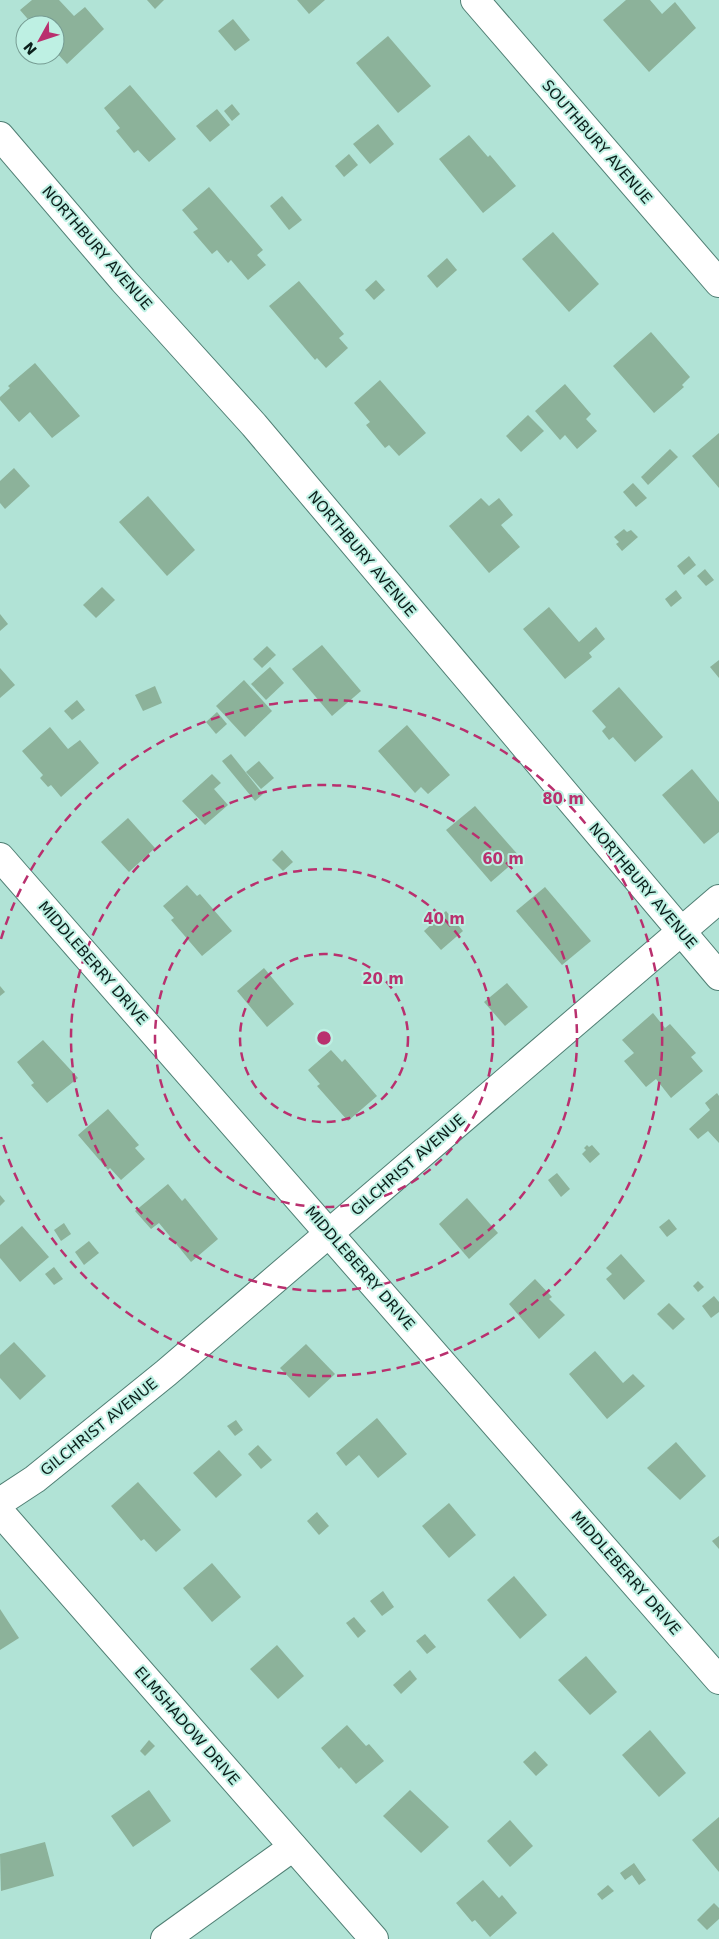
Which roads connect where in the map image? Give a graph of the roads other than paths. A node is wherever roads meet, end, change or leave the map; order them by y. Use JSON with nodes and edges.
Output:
{"nodes":[{"id":1,"x":475,"y":0,"type":"edge"},
{"id":2,"x":0,"y":136,"type":"edge"},
{"id":3,"x":719,"y":282,"type":"edge"},
{"id":4,"x":0,"y":857,"type":"edge"},
{"id":5,"x":719,"y":899,"type":"edge"},
{"id":6,"x":681,"y":931,"type":"junction"},
{"id":7,"x":719,"y":976,"type":"edge"},
{"id":8,"x":329,"y":1233,"type":"junction"},
{"id":9,"x":0,"y":1502,"type":"edge"},
{"id":10,"x":0,"y":1512,"type":"edge"},
{"id":11,"x":719,"y":1680,"type":"edge"},
{"id":12,"x":292,"y":1847,"type":"junction"},
{"id":13,"x":165,"y":1939,"type":"edge"},
{"id":14,"x":374,"y":1939,"type":"edge"}],
"edges":[{"from":1,"to":3,"type":"street","name":"SOUTHBURY AVENUE"},
{"from":2,"to":6,"type":"street","name":"NORTHBURY AVENUE"},
{"from":4,"to":8,"type":"street","name":"MIDDLEBERRY DRIVE"},
{"from":5,"to":6,"type":"street","name":"GILCHRIST AVENUE"},
{"from":6,"to":7,"type":"street","name":"NORTHBURY AVENUE"},
{"from":6,"to":8,"type":"street","name":"GILCHRIST AVENUE"},
{"from":8,"to":9,"type":"street","name":"GILCHRIST AVENUE"},
{"from":8,"to":11,"type":"street","name":"MIDDLEBERRY DRIVE"},
{"from":10,"to":12,"type":"street","name":"ELMSHADOW DRIVE"},
{"from":12,"to":13,"type":"street"},
{"from":12,"to":14,"type":"street","name":"ELMSHADOW DRIVE"}]}
